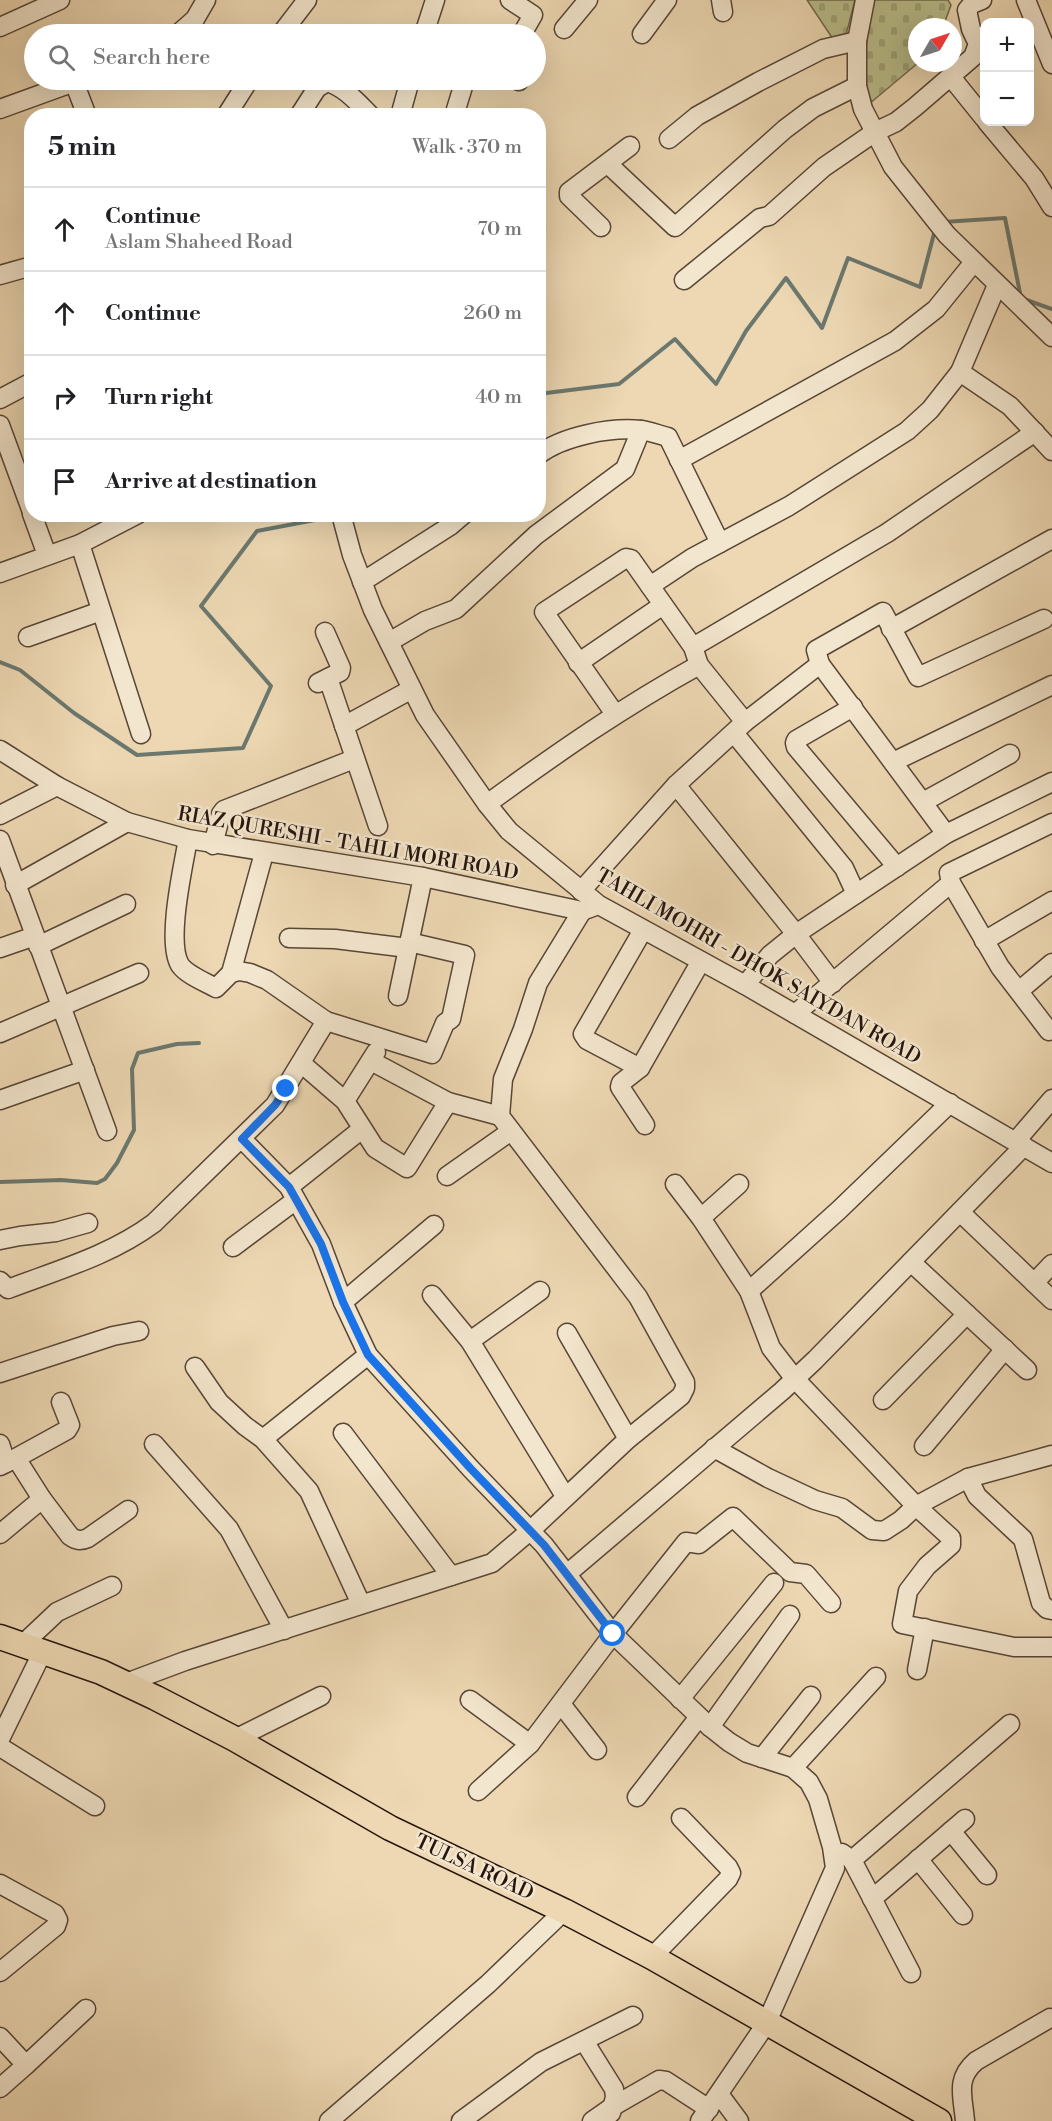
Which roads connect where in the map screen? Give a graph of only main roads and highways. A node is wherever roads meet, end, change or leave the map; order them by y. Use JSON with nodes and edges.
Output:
{"nodes":[{"id":1,"x":21,"y":1645,"type":"edge"},
{"id":2,"x":939,"y":2121,"type":"edge"}],
"edges":[{"from":1,"to":2,"type":"main road","name":"TULSA ROAD"}]}
